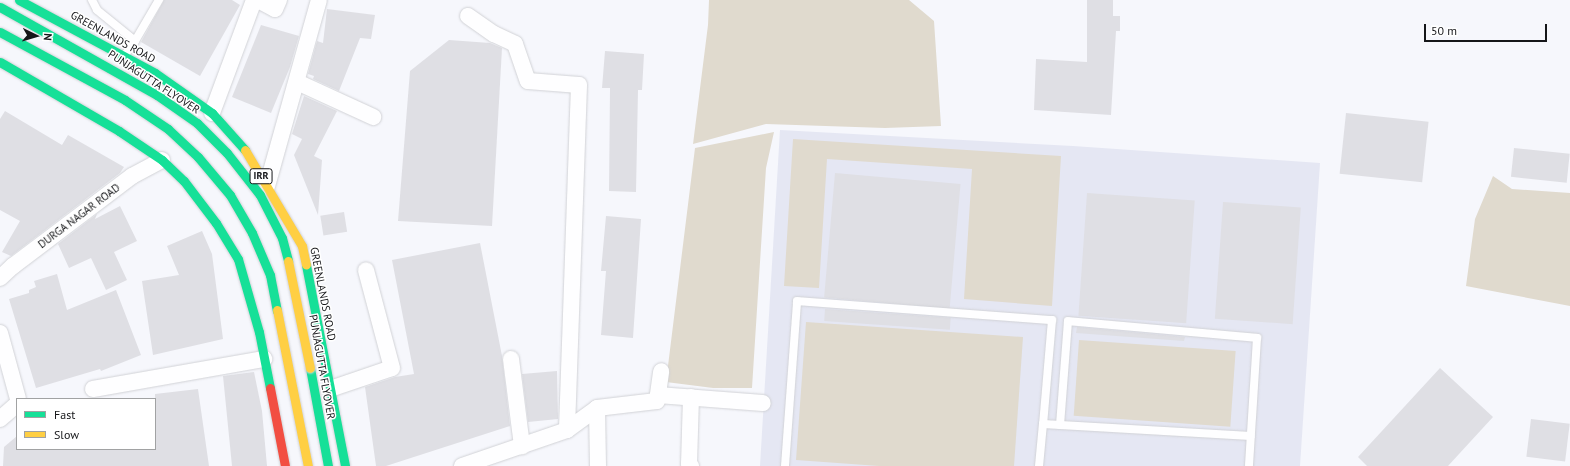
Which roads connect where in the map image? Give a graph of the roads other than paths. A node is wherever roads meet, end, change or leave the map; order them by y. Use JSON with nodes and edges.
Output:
{"nodes":[{"id":1,"x":19,"y":0,"type":"edge"},
{"id":2,"x":92,"y":0,"type":"edge"},
{"id":3,"x":159,"y":0,"type":"edge"},
{"id":4,"x":254,"y":0,"type":"edge"},
{"id":5,"x":258,"y":0,"type":"edge"},
{"id":6,"x":279,"y":0,"type":"edge"},
{"id":7,"x":320,"y":0,"type":"edge"},
{"id":8,"x":0,"y":7,"type":"edge"},
{"id":9,"x":468,"y":16,"type":"dead end"},
{"id":10,"x":0,"y":32,"type":"edge"},
{"id":11,"x":135,"y":41,"type":"junction"},
{"id":12,"x":124,"y":56,"type":"junction"},
{"id":13,"x":0,"y":62,"type":"edge"},
{"id":14,"x":155,"y":73,"type":"junction"},
{"id":15,"x":297,"y":82,"type":"junction"},
{"id":16,"x":212,"y":113,"type":"junction"},
{"id":17,"x":373,"y":117,"type":"dead end"},
{"id":18,"x":123,"y":124,"type":"junction"},
{"id":19,"x":162,"y":160,"type":"junction"},
{"id":20,"x":267,"y":186,"type":"junction"},
{"id":21,"x":366,"y":270,"type":"dead end"},
{"id":22,"x":0,"y":278,"type":"edge"},
{"id":23,"x":0,"y":333,"type":"edge"},
{"id":24,"x":264,"y":359,"type":"junction"},
{"id":25,"x":511,"y":359,"type":"dead end"},
{"id":26,"x":661,"y":371,"type":"dead end"},
{"id":27,"x":93,"y":389,"type":"dead end"},
{"id":28,"x":330,"y":389,"type":"junction"},
{"id":29,"x":658,"y":395,"type":"junction"},
{"id":30,"x":691,"y":397,"type":"junction"},
{"id":31,"x":18,"y":398,"type":"edge"},
{"id":32,"x":764,"y":403,"type":"dead end"},
{"id":33,"x":16,"y":405,"type":"edge"},
{"id":34,"x":598,"y":408,"type":"junction"},
{"id":35,"x":0,"y":419,"type":"edge"},
{"id":36,"x":1043,"y":424,"type":"junction"},
{"id":37,"x":1060,"y":425,"type":"junction"},
{"id":38,"x":567,"y":430,"type":"junction"},
{"id":39,"x":1251,"y":436,"type":"junction"},
{"id":40,"x":522,"y":446,"type":"junction"},
{"id":41,"x":286,"y":466,"type":"edge"},
{"id":42,"x":308,"y":466,"type":"edge"},
{"id":43,"x":328,"y":466,"type":"edge"},
{"id":44,"x":345,"y":466,"type":"edge"},
{"id":45,"x":462,"y":466,"type":"edge"},
{"id":46,"x":598,"y":466,"type":"edge"},
{"id":47,"x":691,"y":466,"type":"edge"},
{"id":48,"x":785,"y":466,"type":"edge"},
{"id":49,"x":1039,"y":466,"type":"edge"},
{"id":50,"x":1249,"y":466,"type":"edge"}],
"edges":[{"from":1,"to":12,"type":"main road","name":"GREENLANDS ROAD","number":"IRR"},
{"from":2,"to":11,"type":"lane"},
{"from":3,"to":11,"type":"lane"},
{"from":4,"to":16,"type":"street"},
{"from":5,"to":6,"type":"street"},
{"from":7,"to":15,"type":"street"},
{"from":8,"to":43,"type":"main road","name":"PUNJAGUTTA FLYOVER","number":"IRR","bridge":true},
{"from":9,"to":38,"type":"street"},
{"from":10,"to":42,"type":"main road","bridge":true},
{"from":11,"to":12,"type":"lane"},
{"from":12,"to":14,"type":"main road","name":"GREENLANDS ROAD","number":"IRR"},
{"from":13,"to":18,"type":"main road"},
{"from":14,"to":16,"type":"main road","name":"GREENLANDS ROAD","number":"IRR"},
{"from":14,"to":18,"type":"main road"},
{"from":15,"to":17,"type":"street"},
{"from":15,"to":20,"type":"street"},
{"from":16,"to":20,"type":"main road","name":"GREENLANDS ROAD","number":"IRR"},
{"from":18,"to":19,"type":"main road"},
{"from":19,"to":22,"type":"street","name":"DURGA NAGAR ROAD"},
{"from":19,"to":24,"type":"main road"},
{"from":20,"to":28,"type":"main road","name":"GREENLANDS ROAD","number":"IRR"},
{"from":21,"to":28,"type":"street"},
{"from":23,"to":31,"type":"street"},
{"from":24,"to":27,"type":"street"},
{"from":24,"to":41,"type":"main road"},
{"from":25,"to":40,"type":"street"},
{"from":26,"to":29,"type":"street"},
{"from":28,"to":44,"type":"main road","name":"GREENLANDS ROAD","number":"IRR"},
{"from":29,"to":30,"type":"street"},
{"from":29,"to":34,"type":"street"},
{"from":30,"to":32,"type":"street"},
{"from":30,"to":47,"type":"street"},
{"from":33,"to":35,"type":"street"},
{"from":34,"to":38,"type":"street"},
{"from":34,"to":46,"type":"street"},
{"from":36,"to":37,"type":"lane"},
{"from":36,"to":48,"type":"lane"},
{"from":36,"to":49,"type":"lane"},
{"from":37,"to":39,"type":"lane"},
{"from":37,"to":39,"type":"lane"},
{"from":38,"to":40,"type":"street"},
{"from":39,"to":50,"type":"lane"},
{"from":40,"to":45,"type":"street"}]}
